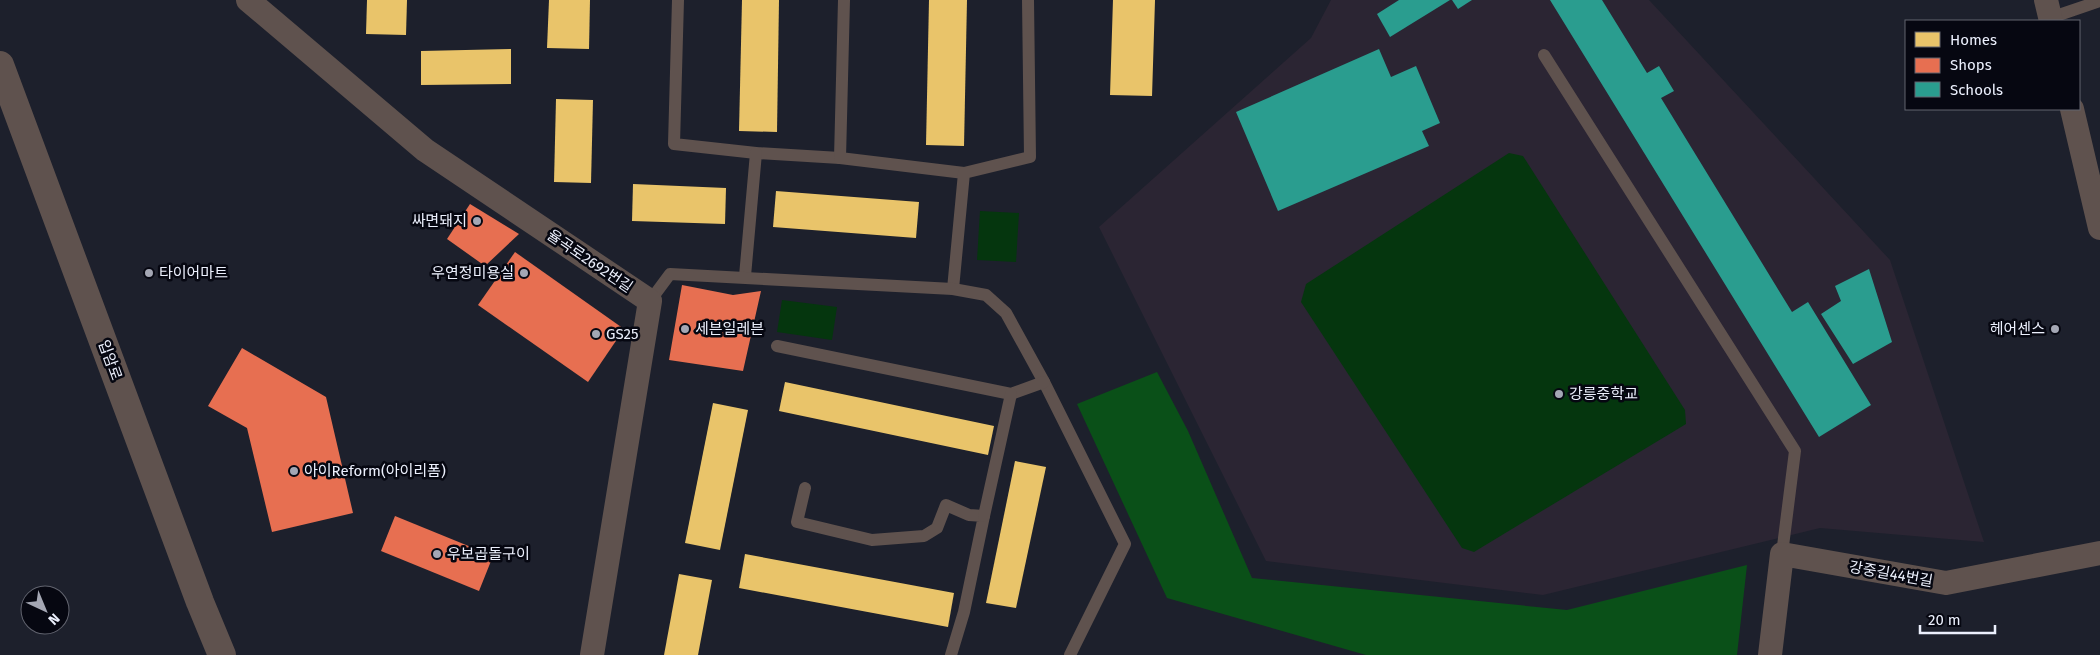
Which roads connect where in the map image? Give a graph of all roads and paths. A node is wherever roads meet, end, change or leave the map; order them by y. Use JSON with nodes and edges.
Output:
{"nodes":[{"id":1,"x":248,"y":0,"type":"edge"},
{"id":2,"x":678,"y":0,"type":"edge"},
{"id":3,"x":844,"y":0,"type":"edge"},
{"id":4,"x":1028,"y":0,"type":"edge"},
{"id":5,"x":2100,"y":1,"type":"edge"},
{"id":6,"x":2049,"y":13,"type":"edge"},
{"id":7,"x":1544,"y":55,"type":"dead end"},
{"id":8,"x":0,"y":65,"type":"edge"},
{"id":9,"x":2072,"y":110,"type":"edge"},
{"id":10,"x":756,"y":153,"type":"junction"},
{"id":11,"x":840,"y":158,"type":"junction"},
{"id":12,"x":964,"y":173,"type":"junction"},
{"id":13,"x":2100,"y":228,"type":"edge"},
{"id":14,"x":745,"y":276,"type":"junction"},
{"id":15,"x":953,"y":289,"type":"junction"},
{"id":16,"x":650,"y":301,"type":"junction"},
{"id":17,"x":777,"y":346,"type":"dead end"},
{"id":18,"x":1044,"y":382,"type":"junction"},
{"id":19,"x":1011,"y":394,"type":"junction"},
{"id":20,"x":806,"y":488,"type":"dead end"},
{"id":21,"x":984,"y":516,"type":"junction"},
{"id":22,"x":2100,"y":553,"type":"edge"},
{"id":23,"x":1782,"y":554,"type":"junction"},
{"id":24,"x":222,"y":655,"type":"edge"},
{"id":25,"x":592,"y":655,"type":"edge"},
{"id":26,"x":951,"y":655,"type":"edge"},
{"id":27,"x":1070,"y":655,"type":"edge"},
{"id":28,"x":1770,"y":655,"type":"edge"}],
"edges":[{"from":1,"to":16,"type":"street","name":"율곡로2692번길"},
{"from":2,"to":10,"type":"lane"},
{"from":3,"to":11,"type":"lane"},
{"from":4,"to":12,"type":"lane"},
{"from":5,"to":6,"type":"lane"},
{"from":7,"to":23,"type":"lane"},
{"from":8,"to":24,"type":"street","name":"입암로"},
{"from":9,"to":13,"type":"street"},
{"from":10,"to":11,"type":"lane"},
{"from":10,"to":14,"type":"lane"},
{"from":11,"to":12,"type":"lane"},
{"from":12,"to":15,"type":"lane"},
{"from":14,"to":15,"type":"lane"},
{"from":14,"to":16,"type":"lane"},
{"from":15,"to":18,"type":"lane"},
{"from":16,"to":25,"type":"street","name":"율곡로2692번길"},
{"from":17,"to":19,"type":"lane"},
{"from":18,"to":19,"type":"lane"},
{"from":18,"to":27,"type":"lane"},
{"from":19,"to":21,"type":"lane"},
{"from":20,"to":21,"type":"lane"},
{"from":21,"to":26,"type":"lane"},
{"from":22,"to":23,"type":"street","name":"강중길44번길"},
{"from":23,"to":28,"type":"street"}]}
